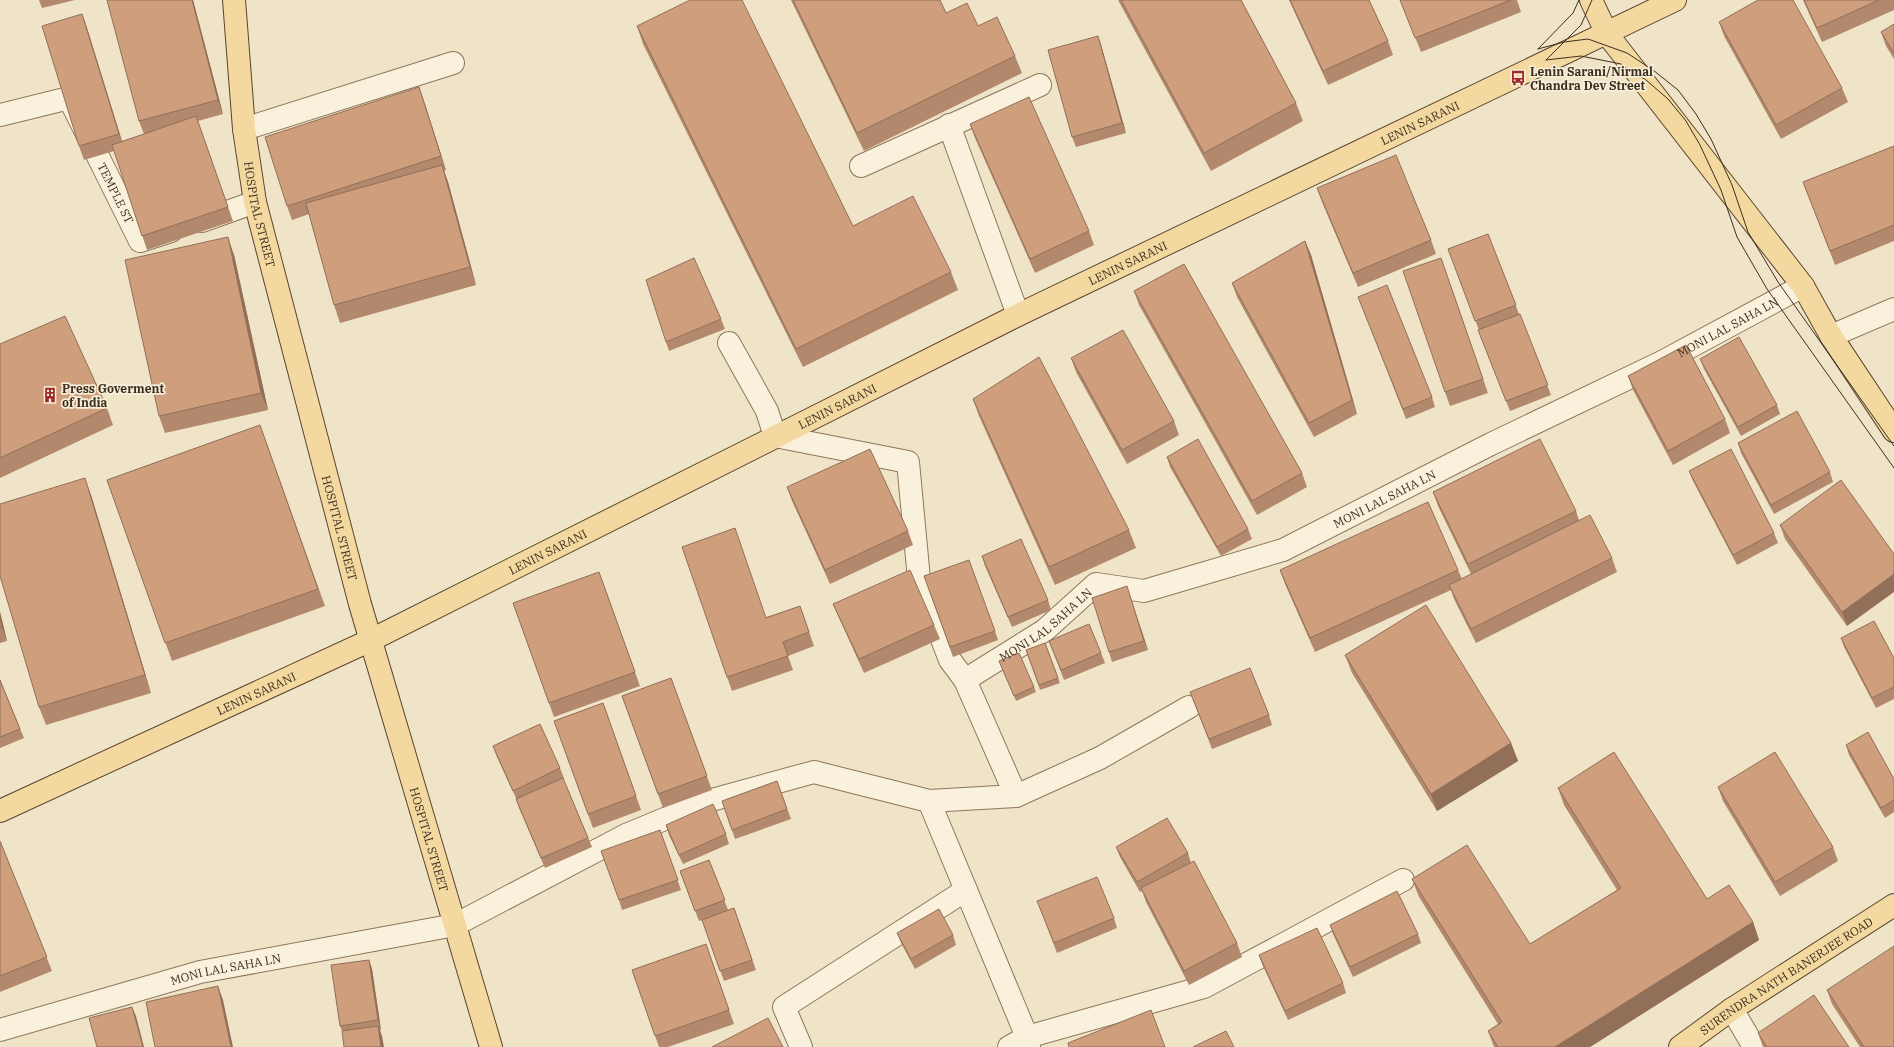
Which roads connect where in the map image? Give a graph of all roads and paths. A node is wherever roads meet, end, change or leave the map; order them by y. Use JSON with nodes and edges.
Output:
{"nodes":[{"id":1,"x":234,"y":0,"type":"edge"},
{"id":2,"x":1591,"y":0,"type":"edge"},
{"id":3,"x":1674,"y":0,"type":"edge"},
{"id":4,"x":1607,"y":34,"type":"junction"},
{"id":5,"x":453,"y":63,"type":"dead end"},
{"id":6,"x":1040,"y":85,"type":"dead end"},
{"id":7,"x":0,"y":115,"type":"edge"},
{"id":8,"x":949,"y":125,"type":"junction"},
{"id":9,"x":244,"y":129,"type":"junction"},
{"id":10,"x":861,"y":166,"type":"dead end"},
{"id":11,"x":255,"y":202,"type":"junction"},
{"id":12,"x":1803,"y":286,"type":"junction"},
{"id":13,"x":1894,"y":310,"type":"edge"},
{"id":14,"x":1018,"y":315,"type":"junction"},
{"id":15,"x":1831,"y":336,"type":"junction"},
{"id":16,"x":729,"y":343,"type":"dead end"},
{"id":17,"x":1894,"y":431,"type":"edge"},
{"id":18,"x":775,"y":436,"type":"junction"},
{"id":19,"x":371,"y":640,"type":"junction"},
{"id":20,"x":965,"y":680,"type":"junction"},
{"id":21,"x":1189,"y":707,"type":"edge"},
{"id":22,"x":1016,"y":796,"type":"junction"},
{"id":23,"x":929,"y":801,"type":"junction"},
{"id":24,"x":0,"y":811,"type":"edge"},
{"id":25,"x":1403,"y":880,"type":"dead end"},
{"id":26,"x":966,"y":890,"type":"junction"},
{"id":27,"x":1894,"y":905,"type":"edge"},
{"id":28,"x":455,"y":924,"type":"junction"},
{"id":29,"x":1732,"y":1009,"type":"junction"},
{"id":30,"x":0,"y":1030,"type":"edge"},
{"id":31,"x":1022,"y":1044,"type":"edge"},
{"id":32,"x":491,"y":1047,"type":"edge"},
{"id":33,"x":801,"y":1047,"type":"edge"},
{"id":34,"x":1680,"y":1047,"type":"edge"},
{"id":35,"x":1754,"y":1047,"type":"edge"}],
"edges":[{"from":1,"to":9,"type":"main road","name":"HOSPITAL STREET"},
{"from":2,"to":4,"type":"main road"},
{"from":3,"to":4,"type":"main road","name":"LENIN SARANI"},
{"from":4,"to":12,"type":"main road"},
{"from":4,"to":14,"type":"main road","name":"LENIN SARANI"},
{"from":5,"to":9,"type":"street"},
{"from":6,"to":8,"type":"street"},
{"from":7,"to":11,"type":"street","name":"TEMPLE ST"},
{"from":8,"to":10,"type":"street"},
{"from":8,"to":14,"type":"street"},
{"from":9,"to":11,"type":"main road","name":"HOSPITAL STREET"},
{"from":11,"to":19,"type":"main road","name":"HOSPITAL STREET"},
{"from":12,"to":15,"type":"main road"},
{"from":12,"to":20,"type":"street","name":"MONI LAL SAHA LN"},
{"from":13,"to":15,"type":"street"},
{"from":14,"to":18,"type":"main road","name":"LENIN SARANI"},
{"from":15,"to":17,"type":"main road"},
{"from":16,"to":18,"type":"street"},
{"from":18,"to":19,"type":"main road","name":"LENIN SARANI"},
{"from":18,"to":20,"type":"street"},
{"from":19,"to":24,"type":"main road","name":"LENIN SARANI"},
{"from":19,"to":28,"type":"main road","name":"HOSPITAL STREET"},
{"from":20,"to":22,"type":"street"},
{"from":21,"to":22,"type":"street"},
{"from":22,"to":23,"type":"street","name":"MONI LAL SAHA LN"},
{"from":23,"to":26,"type":"street"},
{"from":23,"to":28,"type":"street","name":"MONI LAL SAHA LN"},
{"from":25,"to":31,"type":"street"},
{"from":26,"to":31,"type":"street"},
{"from":26,"to":33,"type":"street"},
{"from":27,"to":29,"type":"main road","name":"SURENDRA NATH BANERJEE ROAD"},
{"from":28,"to":30,"type":"street","name":"MONI LAL SAHA LN"},
{"from":28,"to":32,"type":"main road","name":"HOSPITAL STREET"},
{"from":29,"to":34,"type":"main road","name":"SURENDRA NATH BANERJEE ROAD"},
{"from":29,"to":35,"type":"street"}]}
